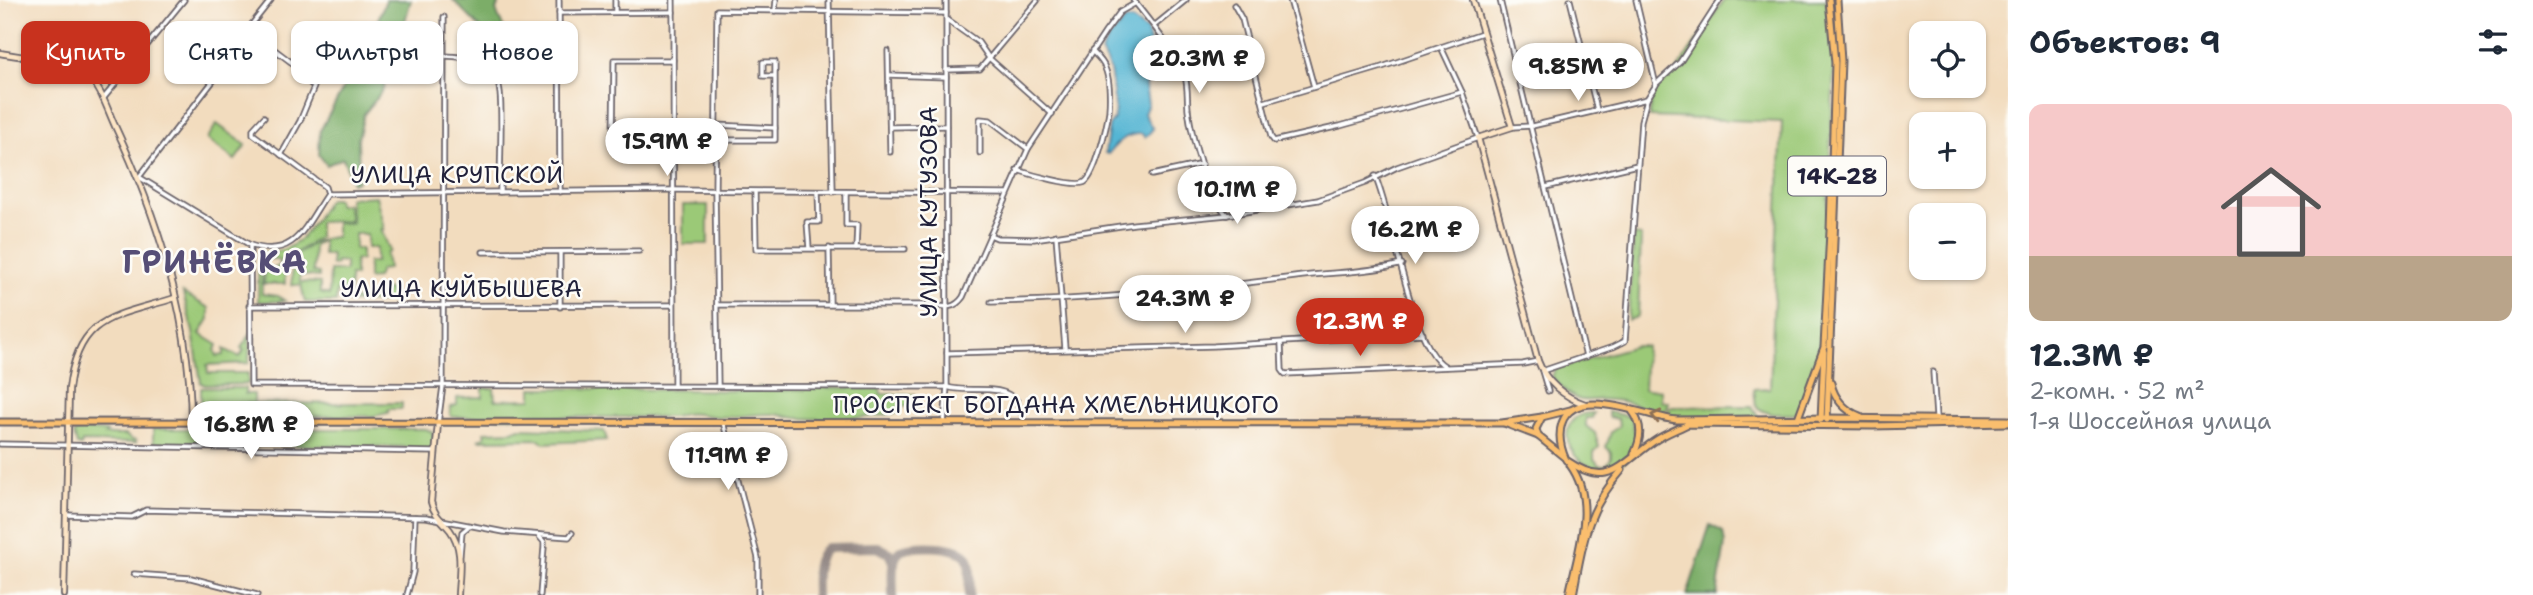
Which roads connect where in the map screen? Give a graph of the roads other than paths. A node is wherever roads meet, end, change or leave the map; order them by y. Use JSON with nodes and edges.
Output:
{"nodes":[{"id":1,"x":184,"y":0,"type":"edge"},
{"id":2,"x":271,"y":0,"type":"edge"},
{"id":3,"x":559,"y":0,"type":"edge"},
{"id":4,"x":615,"y":0,"type":"edge"},
{"id":5,"x":673,"y":0,"type":"edge"},
{"id":6,"x":776,"y":0,"type":"edge"},
{"id":7,"x":829,"y":0,"type":"edge"},
{"id":8,"x":946,"y":0,"type":"edge"},
{"id":9,"x":1186,"y":0,"type":"edge"},
{"id":10,"x":1290,"y":0,"type":"edge"},
{"id":11,"x":1473,"y":0,"type":"edge"},
{"id":12,"x":1500,"y":0,"type":"edge"},
{"id":13,"x":1570,"y":0,"type":"edge"},
{"id":14,"x":1636,"y":0,"type":"edge"},
{"id":15,"x":1720,"y":0,"type":"edge"},
{"id":16,"x":1829,"y":0,"type":"edge"},
{"id":17,"x":1837,"y":0,"type":"edge"},
{"id":18,"x":1037,"y":1,"type":"edge"},
{"id":19,"x":1135,"y":2,"type":"edge"},
{"id":20,"x":1234,"y":5,"type":"dead end"},
{"id":21,"x":615,"y":11,"type":"junction"},
{"id":22,"x":775,"y":11,"type":"junction"},
{"id":23,"x":829,"y":11,"type":"junction"},
{"id":24,"x":673,"y":12,"type":"junction"},
{"id":25,"x":559,"y":13,"type":"junction"},
{"id":26,"x":946,"y":13,"type":"junction"},
{"id":27,"x":444,"y":17,"type":"dead end"},
{"id":28,"x":946,"y":20,"type":"junction"},
{"id":29,"x":255,"y":21,"type":"edge"},
{"id":30,"x":1154,"y":26,"type":"junction"},
{"id":31,"x":1482,"y":33,"type":"junction"},
{"id":32,"x":1441,"y":47,"type":"junction"},
{"id":33,"x":888,"y":51,"type":"dead end"},
{"id":34,"x":1092,"y":51,"type":"junction"},
{"id":35,"x":277,"y":52,"type":"edge"},
{"id":36,"x":0,"y":53,"type":"edge"},
{"id":37,"x":444,"y":56,"type":"junction"},
{"id":38,"x":989,"y":58,"type":"junction"},
{"id":39,"x":673,"y":60,"type":"junction"},
{"id":40,"x":946,"y":70,"type":"junction"},
{"id":41,"x":888,"y":75,"type":"junction"},
{"id":42,"x":775,"y":76,"type":"junction"},
{"id":43,"x":946,"y":77,"type":"junction"},
{"id":44,"x":211,"y":84,"type":"edge"},
{"id":45,"x":1656,"y":85,"type":"junction"},
{"id":46,"x":1314,"y":87,"type":"junction"},
{"id":47,"x":1462,"y":92,"type":"junction"},
{"id":48,"x":103,"y":99,"type":"junction"},
{"id":49,"x":1647,"y":99,"type":"junction"},
{"id":50,"x":1263,"y":102,"type":"junction"},
{"id":51,"x":1598,"y":111,"type":"junction"},
{"id":52,"x":1052,"y":114,"type":"junction"},
{"id":53,"x":264,"y":117,"type":"dead end"},
{"id":54,"x":716,"y":125,"type":"junction"},
{"id":55,"x":946,"y":126,"type":"junction"},
{"id":56,"x":1532,"y":126,"type":"junction"},
{"id":57,"x":890,"y":127,"type":"junction"},
{"id":58,"x":1512,"y":127,"type":"junction"},
{"id":59,"x":775,"y":128,"type":"junction"},
{"id":60,"x":1478,"y":138,"type":"junction"},
{"id":61,"x":612,"y":140,"type":"dead end"},
{"id":62,"x":716,"y":140,"type":"junction"},
{"id":63,"x":1028,"y":149,"type":"junction"},
{"id":64,"x":890,"y":152,"type":"dead end"},
{"id":65,"x":980,"y":153,"type":"dead end"},
{"id":66,"x":281,"y":155,"type":"junction"},
{"id":67,"x":1202,"y":164,"type":"junction"},
{"id":68,"x":1637,"y":165,"type":"junction"},
{"id":69,"x":1017,"y":170,"type":"junction"},
{"id":70,"x":1152,"y":175,"type":"dead end"},
{"id":71,"x":1375,"y":176,"type":"junction"},
{"id":72,"x":139,"y":177,"type":"junction"},
{"id":73,"x":1546,"y":187,"type":"junction"},
{"id":74,"x":673,"y":190,"type":"junction"},
{"id":75,"x":715,"y":191,"type":"junction"},
{"id":76,"x":443,"y":192,"type":"junction"},
{"id":77,"x":500,"y":192,"type":"junction"},
{"id":78,"x":560,"y":192,"type":"junction"},
{"id":79,"x":755,"y":192,"type":"junction"},
{"id":80,"x":818,"y":192,"type":"junction"},
{"id":81,"x":833,"y":192,"type":"junction"},
{"id":82,"x":846,"y":192,"type":"junction"},
{"id":83,"x":946,"y":192,"type":"junction"},
{"id":84,"x":1007,"y":193,"type":"junction"},
{"id":85,"x":327,"y":194,"type":"junction"},
{"id":86,"x":1227,"y":215,"type":"junction"},
{"id":87,"x":990,"y":234,"type":"junction"},
{"id":88,"x":1056,"y":235,"type":"junction"},
{"id":89,"x":250,"y":244,"type":"junction"},
{"id":90,"x":829,"y":248,"type":"junction"},
{"id":91,"x":808,"y":249,"type":"junction"},
{"id":92,"x":856,"y":249,"type":"junction"},
{"id":93,"x":905,"y":249,"type":"dead end"},
{"id":94,"x":560,"y":251,"type":"junction"},
{"id":95,"x":639,"y":251,"type":"dead end"},
{"id":96,"x":483,"y":252,"type":"dead end"},
{"id":97,"x":1402,"y":264,"type":"junction"},
{"id":98,"x":175,"y":298,"type":"junction"},
{"id":99,"x":1062,"y":300,"type":"junction"},
{"id":100,"x":991,"y":302,"type":"dead end"},
{"id":101,"x":830,"y":304,"type":"junction"},
{"id":102,"x":673,"y":305,"type":"junction"},
{"id":103,"x":717,"y":305,"type":"junction"},
{"id":104,"x":249,"y":306,"type":"junction"},
{"id":105,"x":443,"y":307,"type":"junction"},
{"id":106,"x":560,"y":307,"type":"junction"},
{"id":107,"x":947,"y":307,"type":"junction"},
{"id":108,"x":1423,"y":334,"type":"junction"},
{"id":109,"x":1281,"y":342,"type":"junction"},
{"id":110,"x":1065,"y":349,"type":"junction"},
{"id":111,"x":1826,"y":349,"type":"junction"},
{"id":112,"x":947,"y":353,"type":"junction"},
{"id":113,"x":1586,"y":357,"type":"junction"},
{"id":114,"x":1538,"y":361,"type":"junction"},
{"id":115,"x":1447,"y":367,"type":"junction"},
{"id":116,"x":1542,"y":371,"type":"junction"},
{"id":117,"x":1933,"y":373,"type":"dead end"},
{"id":118,"x":718,"y":385,"type":"junction"},
{"id":119,"x":443,"y":386,"type":"junction"},
{"id":120,"x":674,"y":386,"type":"junction"},
{"id":121,"x":947,"y":387,"type":"junction"},
{"id":122,"x":1548,"y":391,"type":"dead end"},
{"id":123,"x":1565,"y":397,"type":"junction"},
{"id":124,"x":1586,"y":405,"type":"junction"},
{"id":125,"x":1630,"y":409,"type":"junction"},
{"id":126,"x":1570,"y":410,"type":"junction"},
{"id":127,"x":1020,"y":412,"type":"dead end"},
{"id":128,"x":1563,"y":412,"type":"junction"},
{"id":129,"x":1936,"y":417,"type":"dead end"},
{"id":130,"x":1542,"y":418,"type":"junction"},
{"id":131,"x":1798,"y":418,"type":"junction"},
{"id":132,"x":1824,"y":418,"type":"junction"},
{"id":133,"x":1865,"y":418,"type":"junction"},
{"id":134,"x":2008,"y":421,"type":"edge"},
{"id":135,"x":0,"y":422,"type":"edge"},
{"id":136,"x":68,"y":422,"type":"junction"},
{"id":137,"x":723,"y":422,"type":"junction"},
{"id":138,"x":191,"y":423,"type":"junction"},
{"id":139,"x":438,"y":423,"type":"junction"},
{"id":140,"x":944,"y":423,"type":"junction"},
{"id":141,"x":1502,"y":423,"type":"junction"},
{"id":142,"x":1824,"y":426,"type":"junction"},
{"id":143,"x":1538,"y":436,"type":"junction"},
{"id":144,"x":0,"y":444,"type":"edge"},
{"id":145,"x":67,"y":446,"type":"junction"},
{"id":146,"x":435,"y":452,"type":"junction"},
{"id":147,"x":1565,"y":458,"type":"junction"},
{"id":148,"x":1629,"y":463,"type":"junction"},
{"id":149,"x":431,"y":502,"type":"junction"},
{"id":150,"x":433,"y":511,"type":"junction"},
{"id":151,"x":66,"y":515,"type":"junction"},
{"id":152,"x":415,"y":517,"type":"junction"},
{"id":153,"x":424,"y":517,"type":"junction"},
{"id":154,"x":443,"y":522,"type":"junction"},
{"id":155,"x":458,"y":524,"type":"junction"},
{"id":156,"x":470,"y":527,"type":"junction"},
{"id":157,"x":572,"y":533,"type":"dead end"},
{"id":158,"x":452,"y":534,"type":"junction"},
{"id":159,"x":537,"y":534,"type":"junction"},
{"id":160,"x":460,"y":560,"type":"junction"},
{"id":161,"x":134,"y":573,"type":"dead end"},
{"id":162,"x":64,"y":595,"type":"edge"},
{"id":163,"x":257,"y":595,"type":"edge"},
{"id":164,"x":407,"y":595,"type":"edge"},
{"id":165,"x":458,"y":595,"type":"edge"},
{"id":166,"x":540,"y":595,"type":"edge"},
{"id":167,"x":758,"y":595,"type":"edge"},
{"id":168,"x":1571,"y":595,"type":"edge"}],
"edges":[{"from":1,"to":48,"type":"street"},
{"from":2,"to":29,"type":"street"},
{"from":3,"to":25,"type":"street"},
{"from":4,"to":21,"type":"street"},
{"from":5,"to":24,"type":"street"},
{"from":6,"to":22,"type":"street"},
{"from":7,"to":23,"type":"street"},
{"from":8,"to":26,"type":"street","name":"УЛИЦА КУТУЗОВА"},
{"from":9,"to":30,"type":"street"},
{"from":10,"to":46,"type":"street"},
{"from":11,"to":31,"type":"street"},
{"from":12,"to":56,"type":"street"},
{"from":13,"to":51,"type":"street"},
{"from":14,"to":45,"type":"street"},
{"from":15,"to":45,"type":"street"},
{"from":16,"to":111,"type":"main road","number":"14К-28"},
{"from":17,"to":111,"type":"main road","number":"14К-28"},
{"from":18,"to":38,"type":"street"},
{"from":19,"to":30,"type":"street"},
{"from":19,"to":34,"type":"street"},
{"from":20,"to":50,"type":"street"},
{"from":21,"to":24,"type":"street"},
{"from":21,"to":25,"type":"street"},
{"from":22,"to":23,"type":"street"},
{"from":22,"to":54,"type":"street"},
{"from":23,"to":26,"type":"street"},
{"from":23,"to":81,"type":"street"},
{"from":24,"to":39,"type":"street"},
{"from":25,"to":78,"type":"street"},
{"from":26,"to":28,"type":"street","name":"УЛИЦА КУТУЗОВА"},
{"from":27,"to":37,"type":"street"},
{"from":28,"to":38,"type":"street"},
{"from":28,"to":40,"type":"street","name":"УЛИЦА КУТУЗОВА"},
{"from":30,"to":67,"type":"street"},
{"from":31,"to":32,"type":"street"},
{"from":31,"to":58,"type":"street"},
{"from":32,"to":46,"type":"street"},
{"from":32,"to":47,"type":"street"},
{"from":33,"to":41,"type":"street"},
{"from":34,"to":52,"type":"street"},
{"from":34,"to":69,"type":"street"},
{"from":35,"to":66,"type":"street"},
{"from":36,"to":48,"type":"street"},
{"from":37,"to":76,"type":"street"},
{"from":37,"to":77,"type":"street"},
{"from":38,"to":40,"type":"street"},
{"from":38,"to":52,"type":"street"},
{"from":39,"to":61,"type":"street"},
{"from":39,"to":74,"type":"street"},
{"from":40,"to":43,"type":"street","name":"УЛИЦА КУТУЗОВА"},
{"from":41,"to":43,"type":"street"},
{"from":41,"to":57,"type":"street"},
{"from":42,"to":42,"type":"street"},
{"from":42,"to":59,"type":"street"},
{"from":43,"to":55,"type":"street","name":"УЛИЦА КУТУЗОВА"},
{"from":44,"to":72,"type":"street"},
{"from":45,"to":49,"type":"street"},
{"from":46,"to":50,"type":"street"},
{"from":47,"to":50,"type":"street"},
{"from":47,"to":60,"type":"street"},
{"from":48,"to":72,"type":"street"},
{"from":49,"to":51,"type":"street"},
{"from":49,"to":68,"type":"street"},
{"from":51,"to":56,"type":"street"},
{"from":52,"to":63,"type":"street"},
{"from":53,"to":66,"type":"street"},
{"from":54,"to":59,"type":"street"},
{"from":54,"to":62,"type":"street"},
{"from":55,"to":57,"type":"street"},
{"from":55,"to":83,"type":"street","name":"УЛИЦА КУТУЗОВА"},
{"from":56,"to":58,"type":"street"},
{"from":56,"to":73,"type":"street"},
{"from":57,"to":64,"type":"street"},
{"from":58,"to":60,"type":"street"},
{"from":59,"to":62,"type":"street"},
{"from":60,"to":71,"type":"street"},
{"from":60,"to":114,"type":"street"},
{"from":62,"to":75,"type":"street"},
{"from":63,"to":65,"type":"street"},
{"from":63,"to":69,"type":"street"},
{"from":66,"to":85,"type":"street"},
{"from":67,"to":70,"type":"street"},
{"from":67,"to":86,"type":"street"},
{"from":68,"to":73,"type":"street"},
{"from":68,"to":113,"type":"street"},
{"from":69,"to":84,"type":"street"},
{"from":71,"to":86,"type":"street"},
{"from":71,"to":97,"type":"street"},
{"from":72,"to":89,"type":"street"},
{"from":72,"to":98,"type":"street"},
{"from":73,"to":113,"type":"street"},
{"from":74,"to":75,"type":"street","name":"УЛИЦА КРУПСКОЙ"},
{"from":74,"to":78,"type":"street","name":"УЛИЦА КРУПСКОЙ"},
{"from":74,"to":102,"type":"street"},
{"from":75,"to":79,"type":"street","name":"УЛИЦА КРУПСКОЙ"},
{"from":75,"to":103,"type":"street"},
{"from":76,"to":77,"type":"street","name":"УЛИЦА КРУПСКОЙ"},
{"from":76,"to":85,"type":"street","name":"УЛИЦА КРУПСКОЙ"},
{"from":76,"to":105,"type":"street"},
{"from":77,"to":78,"type":"street","name":"УЛИЦА КРУПСКОЙ"},
{"from":79,"to":80,"type":"street","name":"УЛИЦА КРУПСКОЙ"},
{"from":79,"to":91,"type":"street"},
{"from":80,"to":81,"type":"street","name":"УЛИЦА КРУПСКОЙ"},
{"from":80,"to":91,"type":"street"},
{"from":81,"to":82,"type":"street","name":"УЛИЦА КРУПСКОЙ"},
{"from":82,"to":83,"type":"street","name":"УЛИЦА КРУПСКОЙ"},
{"from":82,"to":92,"type":"street"},
{"from":83,"to":84,"type":"street","name":"УЛИЦА КРУПСКОЙ"},
{"from":83,"to":107,"type":"street","name":"УЛИЦА КУТУЗОВА"},
{"from":84,"to":87,"type":"street"},
{"from":85,"to":89,"type":"street"},
{"from":86,"to":88,"type":"street"},
{"from":87,"to":88,"type":"street"},
{"from":87,"to":107,"type":"street"},
{"from":88,"to":99,"type":"street"},
{"from":89,"to":104,"type":"street"},
{"from":90,"to":91,"type":"street"},
{"from":90,"to":92,"type":"street"},
{"from":90,"to":101,"type":"street"},
{"from":92,"to":93,"type":"street"},
{"from":94,"to":95,"type":"street"},
{"from":94,"to":96,"type":"street"},
{"from":94,"to":106,"type":"street"},
{"from":97,"to":99,"type":"street"},
{"from":97,"to":108,"type":"street"},
{"from":98,"to":136,"type":"street"},
{"from":98,"to":138,"type":"street"},
{"from":99,"to":100,"type":"street"},
{"from":99,"to":110,"type":"street"},
{"from":101,"to":103,"type":"street"},
{"from":101,"to":107,"type":"street"},
{"from":102,"to":106,"type":"street","name":"УЛИЦА КУЙБЫШЕВА"},
{"from":102,"to":120,"type":"street"},
{"from":103,"to":118,"type":"street"},
{"from":104,"to":105,"type":"street","name":"УЛИЦА КУЙБЫШЕВА"},
{"from":104,"to":119,"type":"street"},
{"from":105,"to":106,"type":"street","name":"УЛИЦА КУЙБЫШЕВА"},
{"from":105,"to":119,"type":"street"},
{"from":107,"to":112,"type":"street","name":"УЛИЦА КУТУЗОВА"},
{"from":108,"to":109,"type":"street"},
{"from":108,"to":115,"type":"street"},
{"from":109,"to":110,"type":"street"},
{"from":109,"to":115,"type":"street"},
{"from":110,"to":112,"type":"street"},
{"from":111,"to":131,"type":"main road"},
{"from":111,"to":132,"type":"main road","number":"14К-28"},
{"from":111,"to":133,"type":"main road"},
{"from":112,"to":121,"type":"street","name":"УЛИЦА КУТУЗОВА"},
{"from":113,"to":116,"type":"street"},
{"from":114,"to":115,"type":"street"},
{"from":114,"to":116,"type":"street"},
{"from":116,"to":122,"type":"street"},
{"from":116,"to":123,"type":"street"},
{"from":117,"to":129,"type":"street"},
{"from":118,"to":120,"type":"street"},
{"from":118,"to":121,"type":"street"},
{"from":119,"to":120,"type":"street"},
{"from":119,"to":139,"type":"street"},
{"from":121,"to":127,"type":"street"},
{"from":121,"to":140,"type":"street","name":"УЛИЦА КУТУЗОВА"},
{"from":123,"to":124,"type":"street"},
{"from":123,"to":128,"type":"street"},
{"from":124,"to":125,"type":"main road"},
{"from":124,"to":126,"type":"main road"},
{"from":131,"to":125,"type":"main road","one_way":true},
{"from":125,"to":148,"type":"main road"},
{"from":126,"to":128,"type":"main road"},
{"from":126,"to":147,"type":"main road"},
{"from":128,"to":130,"type":"main road","name":"ПРОСПЕКТ БОГДАНА ХМЕЛЬНИЦКОГО"},
{"from":130,"to":141,"type":"main road","name":"ПРОСПЕКТ БОГДАНА ХМЕЛЬНИЦКОГО"},
{"from":130,"to":143,"type":"main road"},
{"from":131,"to":132,"type":"main road"},
{"from":132,"to":133,"type":"main road"},
{"from":132,"to":142,"type":"main road","number":"14К-28"},
{"from":133,"to":134,"type":"main road"},
{"from":134,"to":142,"type":"main road"},
{"from":135,"to":136,"type":"main road","name":"ПРОСПЕКТ БОГДАНА ХМЕЛЬНИЦКОГО"},
{"from":136,"to":138,"type":"main road","name":"ПРОСПЕКТ БОГДАНА ХМЕЛЬНИЦКОГО"},
{"from":136,"to":145,"type":"street"},
{"from":137,"to":139,"type":"main road","name":"ПРОСПЕКТ БОГДАНА ХМЕЛЬНИЦКОГО"},
{"from":137,"to":140,"type":"main road","name":"ПРОСПЕКТ БОГДАНА ХМЕЛЬНИЦКОГО"},
{"from":137,"to":167,"type":"street"},
{"from":138,"to":139,"type":"main road","name":"ПРОСПЕКТ БОГДАНА ХМЕЛЬНИЦКОГО"},
{"from":139,"to":146,"type":"street"},
{"from":140,"to":141,"type":"main road","name":"ПРОСПЕКТ БОГДАНА ХМЕЛЬНИЦКОГО"},
{"from":141,"to":143,"type":"main road","name":"ПРОСПЕКТ БОГДАНА ХМЕЛЬНИЦКОГО"},
{"from":142,"to":148,"type":"main road"},
{"from":143,"to":147,"type":"main road","name":"ПРОСПЕКТ БОГДАНА ХМЕЛЬНИЦКОГО"},
{"from":144,"to":145,"type":"street"},
{"from":145,"to":146,"type":"street"},
{"from":145,"to":151,"type":"street"},
{"from":146,"to":149,"type":"street"},
{"from":147,"to":148,"type":"main road"},
{"from":147,"to":168,"type":"main road"},
{"from":148,"to":168,"type":"main road"},
{"from":149,"to":150,"type":"street"},
{"from":149,"to":153,"type":"street"},
{"from":150,"to":153,"type":"street"},
{"from":150,"to":154,"type":"street"},
{"from":151,"to":152,"type":"street"},
{"from":151,"to":162,"type":"street"},
{"from":152,"to":153,"type":"street"},
{"from":152,"to":164,"type":"street"},
{"from":153,"to":154,"type":"street"},
{"from":154,"to":155,"type":"street"},
{"from":154,"to":158,"type":"street"},
{"from":155,"to":156,"type":"street"},
{"from":155,"to":158,"type":"street"},
{"from":156,"to":159,"type":"street"},
{"from":156,"to":160,"type":"street"},
{"from":157,"to":159,"type":"street"},
{"from":158,"to":160,"type":"street"},
{"from":159,"to":166,"type":"street"},
{"from":160,"to":165,"type":"street"},
{"from":161,"to":163,"type":"street"}]}
